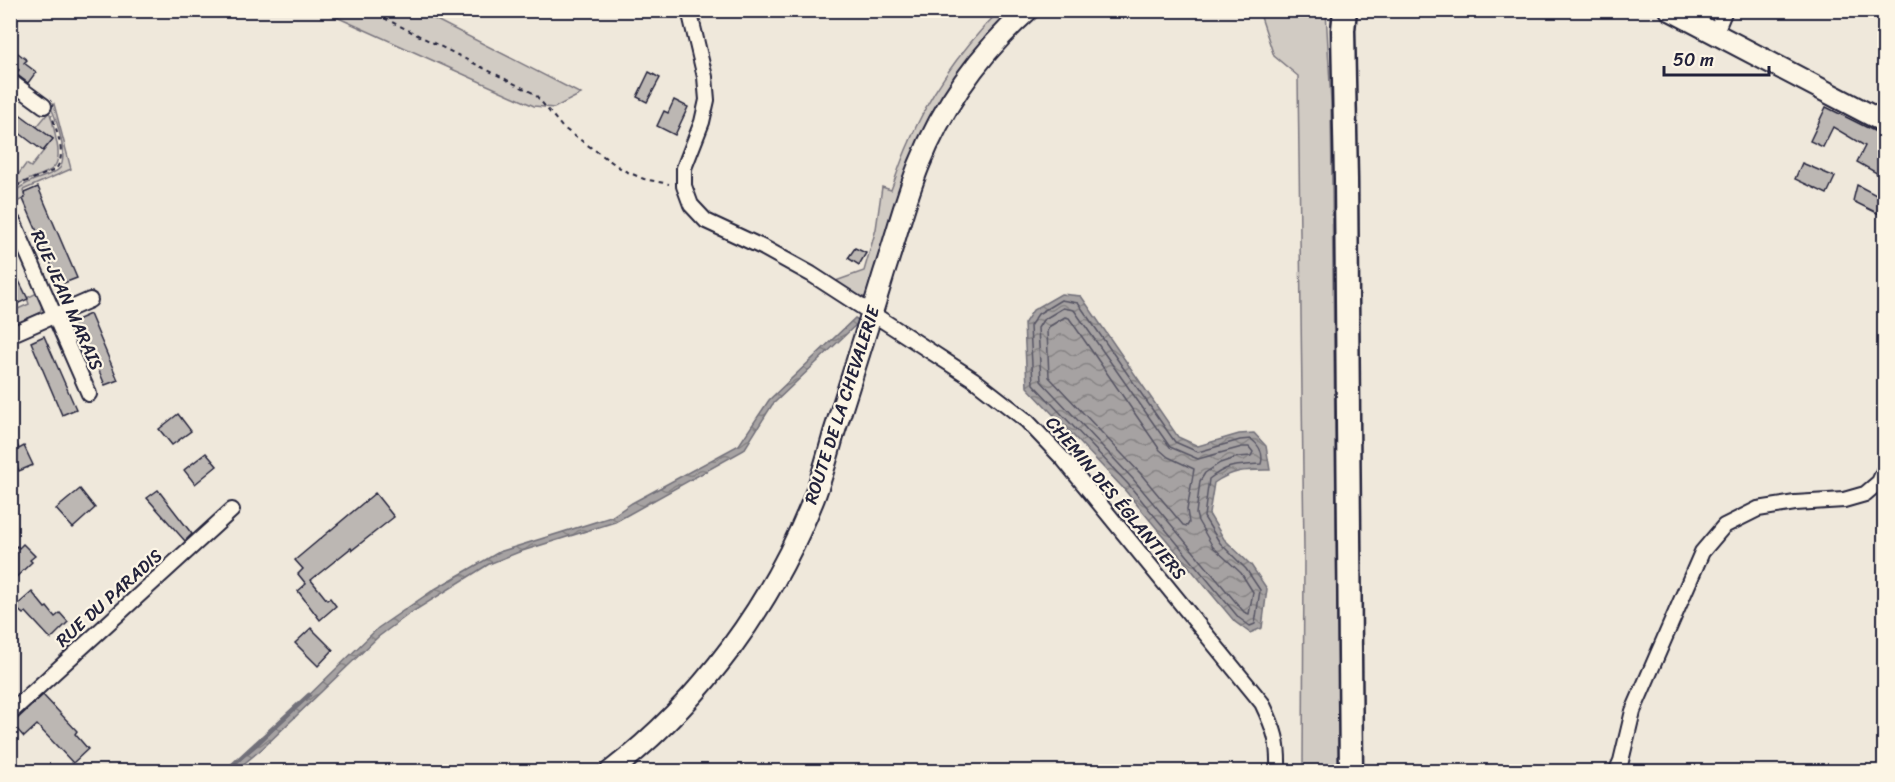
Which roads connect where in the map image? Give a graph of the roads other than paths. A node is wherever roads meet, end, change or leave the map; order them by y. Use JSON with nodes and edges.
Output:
{"nodes":[{"id":1,"x":689,"y":10,"type":"edge"},
{"id":2,"x":1028,"y":10,"type":"edge"},
{"id":3,"x":1670,"y":10,"type":"edge"},
{"id":4,"x":1725,"y":10,"type":"edge"},
{"id":5,"x":1342,"y":17,"type":"edge"},
{"id":6,"x":1715,"y":34,"type":"junction"},
{"id":7,"x":10,"y":81,"type":"edge"},
{"id":8,"x":44,"y":106,"type":"road end"},
{"id":9,"x":1884,"y":122,"type":"edge"},
{"id":10,"x":10,"y":221,"type":"edge"},
{"id":11,"x":90,"y":300,"type":"dead end"},
{"id":12,"x":872,"y":314,"type":"junction"},
{"id":13,"x":55,"y":315,"type":"junction"},
{"id":14,"x":10,"y":335,"type":"edge"},
{"id":15,"x":89,"y":394,"type":"dead end"},
{"id":16,"x":1884,"y":471,"type":"edge"},
{"id":17,"x":232,"y":510,"type":"dead end"},
{"id":18,"x":10,"y":712,"type":"edge"},
{"id":19,"x":610,"y":771,"type":"edge"},
{"id":20,"x":1278,"y":771,"type":"edge"},
{"id":21,"x":1351,"y":771,"type":"edge"},
{"id":22,"x":1616,"y":771,"type":"edge"}],
"edges":[{"from":1,"to":12,"type":"street","name":"CHEMIN DES ÉGLANTIERS"},
{"from":2,"to":12,"type":"street","name":"ROUTE DE LA CHEVALERIE"},
{"from":3,"to":6,"type":"street"},
{"from":4,"to":6,"type":"street"},
{"from":5,"to":21,"type":"main road"},
{"from":6,"to":9,"type":"street"},
{"from":7,"to":8,"type":"street"},
{"from":10,"to":13,"type":"street","name":"RUE JEAN MARAIS"},
{"from":11,"to":13,"type":"street"},
{"from":12,"to":19,"type":"street","name":"ROUTE DE LA CHEVALERIE"},
{"from":12,"to":20,"type":"street","name":"CHEMIN DES ÉGLANTIERS"},
{"from":13,"to":14,"type":"street"},
{"from":13,"to":15,"type":"street","name":"RUE JEAN MARAIS"},
{"from":16,"to":22,"type":"street"},
{"from":17,"to":18,"type":"street","name":"RUE DU PARADIS"}]}
